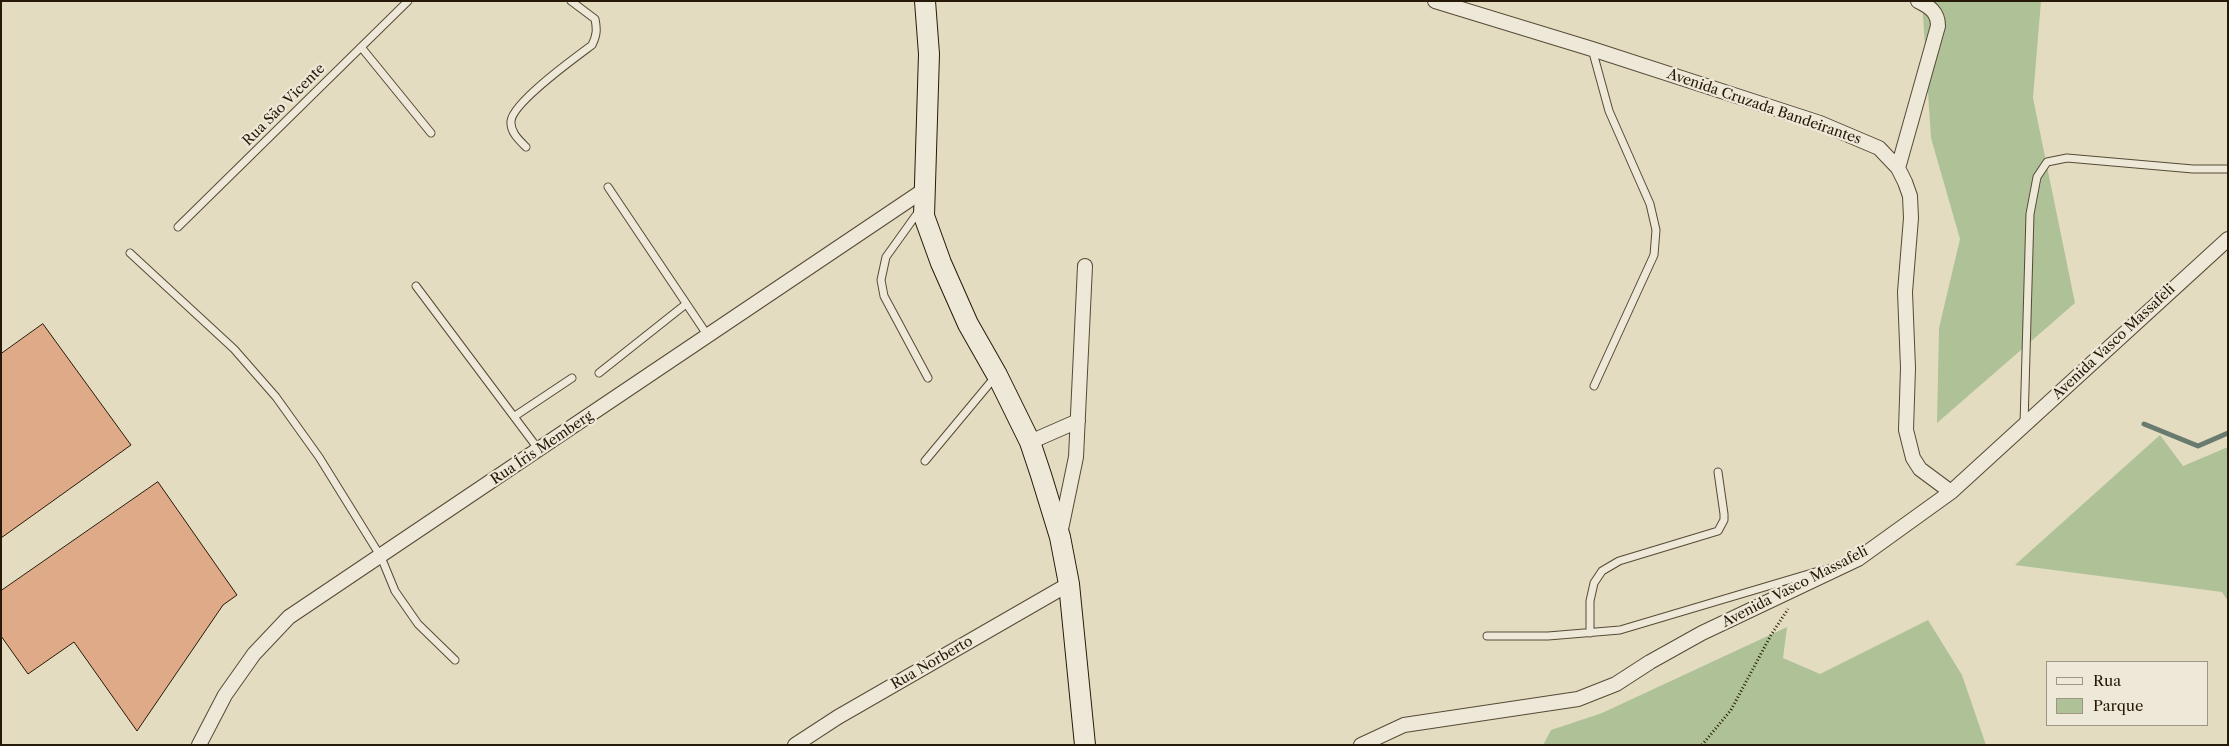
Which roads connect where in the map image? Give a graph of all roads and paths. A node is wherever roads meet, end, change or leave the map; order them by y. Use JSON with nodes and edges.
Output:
{"nodes":[{"id":1,"x":408,"y":1,"type":"edge"},
{"id":2,"x":571,"y":1,"type":"edge"},
{"id":3,"x":925,"y":1,"type":"edge"},
{"id":4,"x":1435,"y":1,"type":"edge"},
{"id":5,"x":1918,"y":1,"type":"edge"},
{"id":6,"x":361,"y":47,"type":"junction"},
{"id":7,"x":1592,"y":49,"type":"junction"},
{"id":8,"x":431,"y":133,"type":"dead end"},
{"id":9,"x":526,"y":147,"type":"dead end"},
{"id":10,"x":1898,"y":168,"type":"junction"},
{"id":11,"x":2228,"y":169,"type":"edge"},
{"id":12,"x":608,"y":186,"type":"dead end"},
{"id":13,"x":924,"y":197,"type":"junction"},
{"id":14,"x":178,"y":228,"type":"dead end"},
{"id":15,"x":2228,"y":239,"type":"edge"},
{"id":16,"x":130,"y":254,"type":"dead end"},
{"id":17,"x":1085,"y":266,"type":"dead end"},
{"id":18,"x":416,"y":286,"type":"dead end"},
{"id":19,"x":686,"y":304,"type":"junction"},
{"id":20,"x":708,"y":336,"type":"junction"},
{"id":21,"x":599,"y":373,"type":"dead end"},
{"id":22,"x":997,"y":375,"type":"junction"},
{"id":23,"x":572,"y":378,"type":"dead end"},
{"id":24,"x":928,"y":378,"type":"dead end"},
{"id":25,"x":1594,"y":386,"type":"dead end"},
{"id":26,"x":515,"y":416,"type":"junction"},
{"id":27,"x":1078,"y":422,"type":"junction"},
{"id":28,"x":2024,"y":424,"type":"junction"},
{"id":29,"x":1030,"y":442,"type":"junction"},
{"id":30,"x":539,"y":450,"type":"junction"},
{"id":31,"x":925,"y":460,"type":"dead end"},
{"id":32,"x":1718,"y":472,"type":"dead end"},
{"id":33,"x":1951,"y":492,"type":"junction"},
{"id":34,"x":1060,"y":537,"type":"junction"},
{"id":35,"x":381,"y":557,"type":"junction"},
{"id":36,"x":1858,"y":559,"type":"junction"},
{"id":37,"x":1069,"y":584,"type":"junction"},
{"id":38,"x":1804,"y":586,"type":"junction"},
{"id":39,"x":1590,"y":633,"type":"junction"},
{"id":40,"x":1487,"y":636,"type":"dead end"},
{"id":41,"x":455,"y":660,"type":"dead end"},
{"id":42,"x":198,"y":745,"type":"edge"},
{"id":43,"x":795,"y":745,"type":"edge"},
{"id":44,"x":1085,"y":745,"type":"edge"},
{"id":45,"x":1360,"y":745,"type":"edge"},
{"id":46,"x":1702,"y":745,"type":"edge"}],
"edges":[{"from":1,"to":6,"type":"lane","name":"Rua São Vicente"},
{"from":2,"to":9,"type":"lane"},
{"from":3,"to":13,"type":"street"},
{"from":4,"to":7,"type":"street","name":"Avenida Cruzada Bandeirantes"},
{"from":5,"to":10,"type":"street"},
{"from":6,"to":8,"type":"lane"},
{"from":6,"to":14,"type":"lane","name":"Rua São Vicente"},
{"from":7,"to":10,"type":"street","name":"Avenida Cruzada Bandeirantes"},
{"from":7,"to":25,"type":"lane"},
{"from":10,"to":33,"type":"street","name":"Avenida Cruzada Bandeirantes"},
{"from":11,"to":28,"type":"lane"},
{"from":12,"to":19,"type":"lane"},
{"from":13,"to":20,"type":"street","name":"Rua Íris Memberg"},
{"from":13,"to":22,"type":"street"},
{"from":13,"to":24,"type":"lane"},
{"from":15,"to":28,"type":"street","name":"Avenida Vasco Massafeli"},
{"from":16,"to":35,"type":"lane"},
{"from":17,"to":27,"type":"street"},
{"from":18,"to":26,"type":"lane"},
{"from":19,"to":20,"type":"lane"},
{"from":19,"to":21,"type":"lane"},
{"from":20,"to":30,"type":"street","name":"Rua Íris Memberg"},
{"from":22,"to":29,"type":"street"},
{"from":22,"to":31,"type":"lane"},
{"from":23,"to":26,"type":"lane"},
{"from":26,"to":30,"type":"lane"},
{"from":27,"to":29,"type":"street"},
{"from":27,"to":34,"type":"street"},
{"from":28,"to":33,"type":"street","name":"Avenida Vasco Massafeli"},
{"from":29,"to":34,"type":"street"},
{"from":30,"to":35,"type":"street","name":"Rua Íris Memberg"},
{"from":32,"to":39,"type":"lane"},
{"from":33,"to":36,"type":"street","name":"Avenida Vasco Massafeli"},
{"from":34,"to":37,"type":"street"},
{"from":35,"to":41,"type":"lane"},
{"from":35,"to":42,"type":"street","name":"Rua Íris Memberg"},
{"from":36,"to":38,"type":"street","name":"Avenida Vasco Massafeli"},
{"from":36,"to":39,"type":"lane"},
{"from":37,"to":43,"type":"street","name":"Rua Norberto"},
{"from":37,"to":44,"type":"street"},
{"from":38,"to":45,"type":"street","name":"Avenida Vasco Massafeli"},
{"from":38,"to":46,"type":"path"},
{"from":39,"to":40,"type":"lane"}]}
